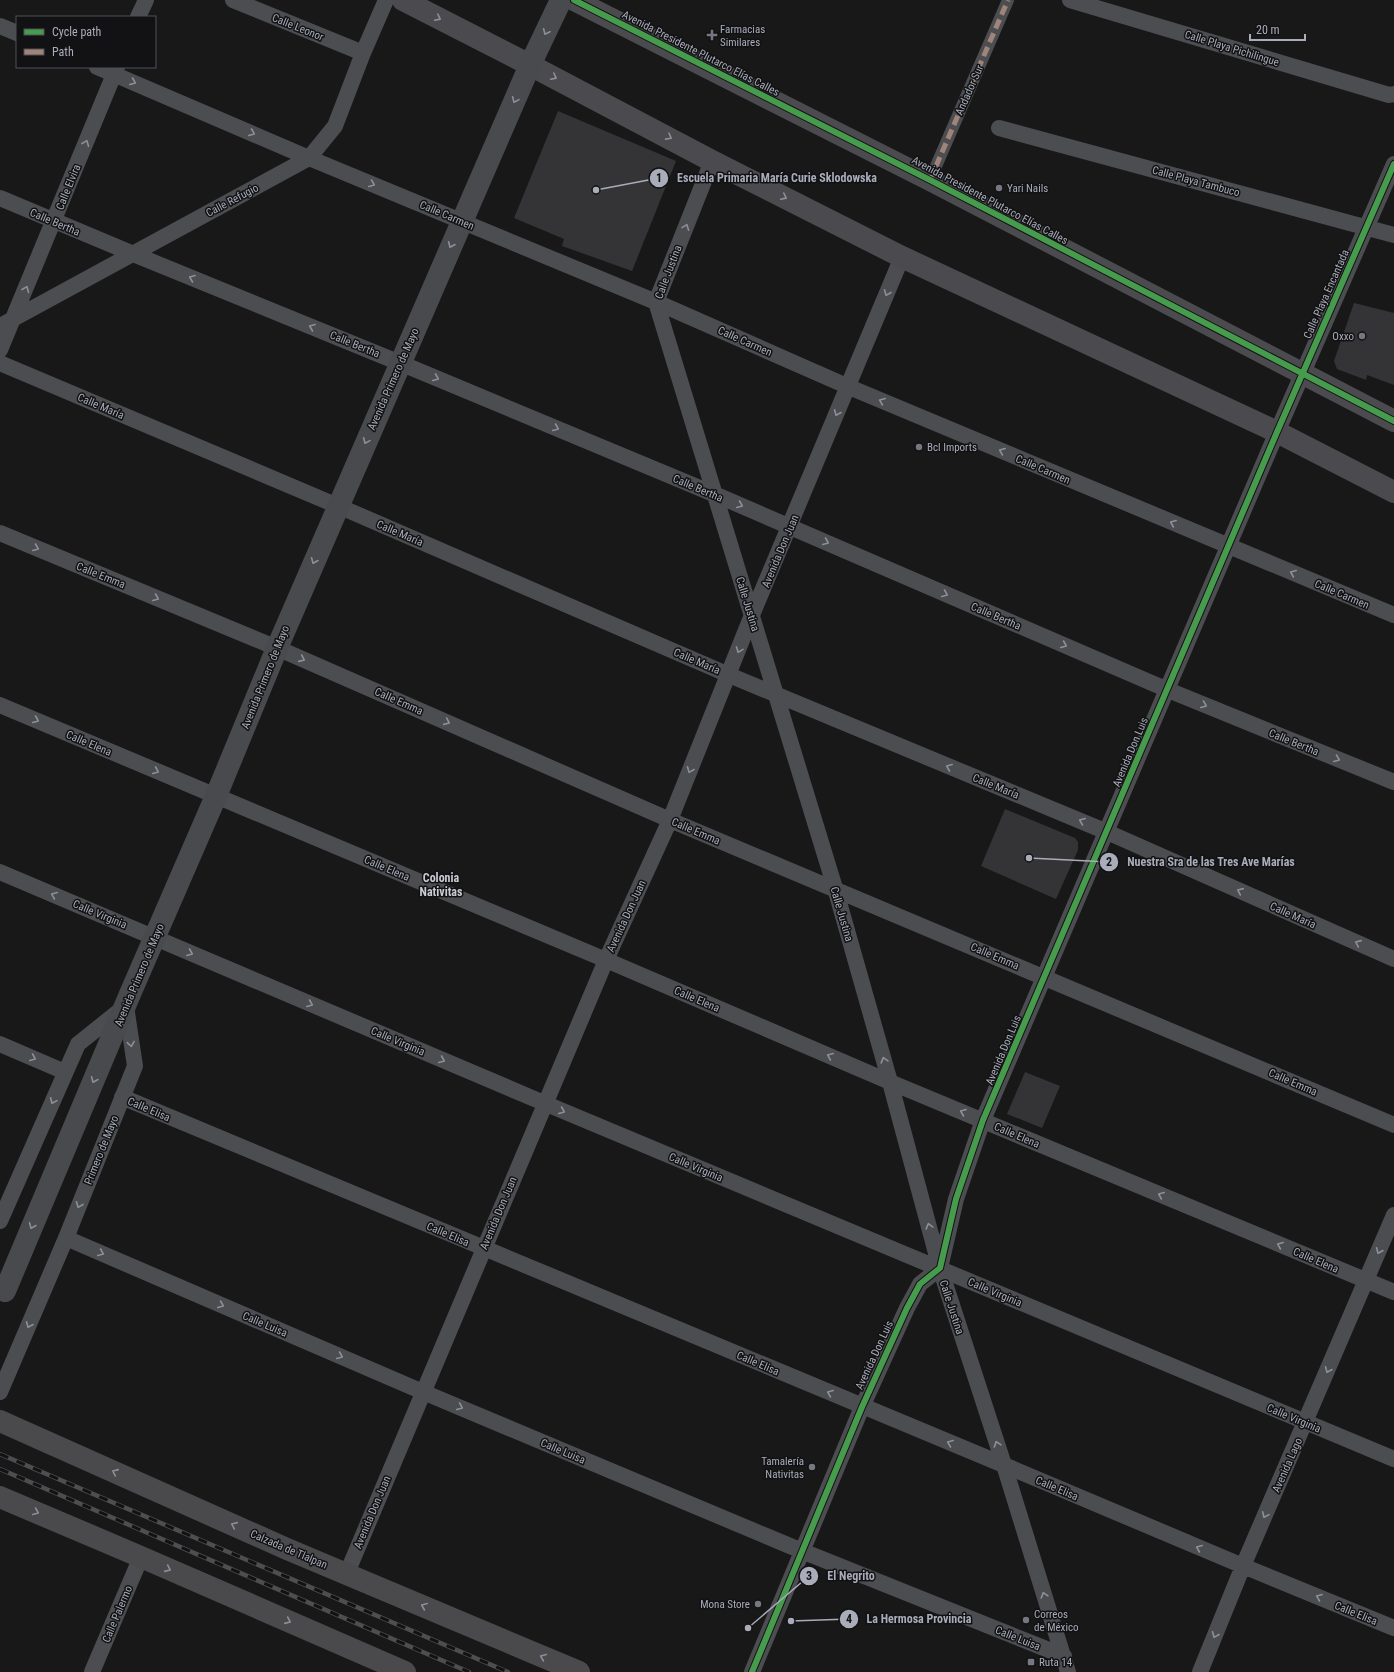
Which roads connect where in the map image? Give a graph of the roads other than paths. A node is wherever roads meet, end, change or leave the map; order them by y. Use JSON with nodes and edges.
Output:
{"nodes":[{"id":1,"x":146,"y":0,"type":"edge"},
{"id":2,"x":232,"y":0,"type":"edge"},
{"id":3,"x":386,"y":0,"type":"edge"},
{"id":4,"x":403,"y":0,"type":"edge"},
{"id":5,"x":561,"y":0,"type":"edge"},
{"id":6,"x":574,"y":0,"type":"edge"},
{"id":7,"x":1008,"y":0,"type":"edge"},
{"id":8,"x":1070,"y":0,"type":"edge"},
{"id":9,"x":138,"y":16,"type":"edge"},
{"id":10,"x":0,"y":26,"type":"edge"},
{"id":11,"x":16,"y":33,"type":"edge"},
{"id":12,"x":363,"y":53,"type":"junction"},
{"id":13,"x":530,"y":65,"type":"junction"},
{"id":14,"x":102,"y":68,"type":"edge"},
{"id":15,"x":116,"y":71,"type":"edge"},
{"id":16,"x":1394,"y":94,"type":"edge"},
{"id":17,"x":999,"y":128,"type":"dead end"},
{"id":18,"x":309,"y":158,"type":"junction"},
{"id":19,"x":712,"y":161,"type":"junction"},
{"id":20,"x":1394,"y":164,"type":"edge"},
{"id":21,"x":930,"y":180,"type":"junction"},
{"id":22,"x":0,"y":198,"type":"edge"},
{"id":23,"x":54,"y":221,"type":"junction"},
{"id":24,"x":461,"y":222,"type":"junction"},
{"id":25,"x":1367,"y":227,"type":"junction"},
{"id":26,"x":1394,"y":235,"type":"edge"},
{"id":27,"x":131,"y":254,"type":"junction"},
{"id":28,"x":902,"y":257,"type":"junction"},
{"id":29,"x":656,"y":302,"type":"junction"},
{"id":30,"x":14,"y":318,"type":"junction"},
{"id":31,"x":0,"y":326,"type":"edge"},
{"id":32,"x":0,"y":350,"type":"edge"},
{"id":33,"x":0,"y":363,"type":"edge"},
{"id":34,"x":400,"y":363,"type":"junction"},
{"id":35,"x":1302,"y":374,"type":"junction"},
{"id":36,"x":848,"y":387,"type":"junction"},
{"id":37,"x":1394,"y":421,"type":"edge"},
{"id":38,"x":1277,"y":432,"type":"junction"},
{"id":39,"x":1394,"y":492,"type":"edge"},
{"id":40,"x":714,"y":494,"type":"junction"},
{"id":41,"x":338,"y":506,"type":"junction"},
{"id":42,"x":790,"y":527,"type":"junction"},
{"id":43,"x":0,"y":533,"type":"edge"},
{"id":44,"x":1228,"y":546,"type":"junction"},
{"id":45,"x":752,"y":615,"type":"junction"},
{"id":46,"x":1394,"y":615,"type":"edge"},
{"id":47,"x":277,"y":648,"type":"junction"},
{"id":48,"x":729,"y":675,"type":"junction"},
{"id":49,"x":1168,"y":690,"type":"junction"},
{"id":50,"x":775,"y":694,"type":"junction"},
{"id":51,"x":0,"y":705,"type":"edge"},
{"id":52,"x":1394,"y":782,"type":"edge"},
{"id":53,"x":216,"y":796,"type":"junction"},
{"id":54,"x":670,"y":820,"type":"junction"},
{"id":55,"x":1107,"y":832,"type":"junction"},
{"id":56,"x":0,"y":872,"type":"edge"},
{"id":57,"x":835,"y":888,"type":"junction"},
{"id":58,"x":154,"y":938,"type":"junction"},
{"id":59,"x":1394,"y":959,"type":"edge"},
{"id":60,"x":606,"y":960,"type":"junction"},
{"id":61,"x":1045,"y":978,"type":"junction"},
{"id":62,"x":126,"y":1006,"type":"junction"},
{"id":63,"x":0,"y":1044,"type":"edge"},
{"id":64,"x":65,"y":1072,"type":"junction"},
{"id":65,"x":890,"y":1082,"type":"junction"},
{"id":66,"x":122,"y":1097,"type":"junction"},
{"id":67,"x":544,"y":1103,"type":"junction"},
{"id":68,"x":983,"y":1120,"type":"junction"},
{"id":69,"x":1394,"y":1125,"type":"edge"},
{"id":70,"x":2,"y":1212,"type":"edge"},
{"id":71,"x":1394,"y":1215,"type":"edge"},
{"id":72,"x":66,"y":1238,"type":"junction"},
{"id":73,"x":483,"y":1249,"type":"junction"},
{"id":74,"x":940,"y":1268,"type":"junction"},
{"id":75,"x":1366,"y":1281,"type":"junction"},
{"id":76,"x":5,"y":1291,"type":"dead end"},
{"id":77,"x":1394,"y":1292,"type":"edge"},
{"id":78,"x":0,"y":1392,"type":"edge"},
{"id":79,"x":423,"y":1392,"type":"junction"},
{"id":80,"x":862,"y":1407,"type":"junction"},
{"id":81,"x":0,"y":1421,"type":"edge"},
{"id":82,"x":1305,"y":1423,"type":"junction"},
{"id":83,"x":1394,"y":1459,"type":"edge"},
{"id":84,"x":1004,"y":1465,"type":"junction"},
{"id":85,"x":0,"y":1497,"type":"edge"},
{"id":86,"x":802,"y":1551,"type":"junction"},
{"id":87,"x":141,"y":1557,"type":"junction"},
{"id":88,"x":1243,"y":1566,"type":"junction"},
{"id":89,"x":347,"y":1573,"type":"junction"},
{"id":90,"x":1394,"y":1628,"type":"edge"},
{"id":91,"x":1064,"y":1656,"type":"junction"},
{"id":92,"x":394,"y":1670,"type":"edge"},
{"id":93,"x":92,"y":1672,"type":"edge"},
{"id":94,"x":579,"y":1672,"type":"edge"},
{"id":95,"x":752,"y":1672,"type":"edge"},
{"id":96,"x":1068,"y":1672,"type":"edge"},
{"id":97,"x":1200,"y":1672,"type":"edge"}],
"edges":[{"from":1,"to":9,"type":"street"},
{"from":2,"to":12,"type":"street","name":"Calle Leonor"},
{"from":3,"to":12,"type":"street","name":"Calle Refugio"},
{"from":4,"to":13,"type":"main road","one_way":true},
{"from":5,"to":13,"type":"main road","name":"Avenida Primero de Mayo","one_way":true},
{"from":6,"to":21,"type":"main road","name":"Avenida Presidente Plutarco Elías Calles"},
{"from":7,"to":21,"type":"street","name":"Andador Sur"},
{"from":8,"to":16,"type":"street","name":"Calle Playa Pichilingue"},
{"from":10,"to":11,"type":"street"},
{"from":12,"to":18,"type":"street","name":"Calle Refugio"},
{"from":13,"to":19,"type":"main road","one_way":true},
{"from":13,"to":24,"type":"main road","name":"Avenida Primero de Mayo","one_way":true},
{"from":14,"to":15,"type":"street","name":"Calle Carmen"},
{"from":15,"to":18,"type":"street","name":"Calle Carmen","one_way":true},
{"from":23,"to":15,"type":"street","name":"Calle Elvira","one_way":true},
{"from":17,"to":25,"type":"street","name":"Calle Playa Tambuco"},
{"from":18,"to":24,"type":"street","name":"Calle Carmen","one_way":true},
{"from":18,"to":27,"type":"street","name":"Calle Refugio"},
{"from":19,"to":28,"type":"main road","one_way":true},
{"from":29,"to":19,"type":"street","name":"Calle Justina","one_way":true},
{"from":20,"to":25,"type":"street","name":"Calle Playa Encantada"},
{"from":21,"to":35,"type":"main road","name":"Avenida Presidente Plutarco Elías Calles"},
{"from":22,"to":23,"type":"street","name":"Calle Bertha"},
{"from":23,"to":27,"type":"street","name":"Calle Bertha"},
{"from":30,"to":23,"type":"street","name":"Calle Elvira","one_way":true},
{"from":24,"to":29,"type":"street","name":"Calle Carmen"},
{"from":24,"to":34,"type":"main road","name":"Avenida Primero de Mayo","one_way":true},
{"from":25,"to":26,"type":"street","name":"Calle Playa Tambuco"},
{"from":25,"to":35,"type":"street","name":"Calle Playa Encantada"},
{"from":27,"to":30,"type":"street","name":"Calle Refugio"},
{"from":34,"to":27,"type":"street","name":"Calle Bertha","one_way":true},
{"from":28,"to":36,"type":"street","name":"Avenida Don Juan","one_way":true},
{"from":28,"to":38,"type":"main road"},
{"from":29,"to":36,"type":"street","name":"Calle Carmen"},
{"from":29,"to":40,"type":"street","name":"Calle Justina"},
{"from":30,"to":31,"type":"street","name":"Calle Refugio"},
{"from":30,"to":32,"type":"street","name":"Calle Elvira"},
{"from":33,"to":41,"type":"street","name":"Calle María"},
{"from":34,"to":40,"type":"street","name":"Calle Bertha","one_way":true},
{"from":34,"to":41,"type":"main road","name":"Avenida Primero de Mayo","one_way":true},
{"from":35,"to":37,"type":"main road","name":"Avenida Presidente Plutarco Elías Calles"},
{"from":35,"to":38,"type":"street","name":"Calle Playa Encantada"},
{"from":36,"to":42,"type":"street","name":"Avenida Don Juan","one_way":true},
{"from":44,"to":36,"type":"street","name":"Calle Carmen","one_way":true},
{"from":38,"to":39,"type":"main road"},
{"from":38,"to":44,"type":"street","name":"Avenida Don Luis"},
{"from":40,"to":42,"type":"street","name":"Calle Bertha","one_way":true},
{"from":40,"to":45,"type":"street","name":"Calle Justina"},
{"from":41,"to":47,"type":"main road","name":"Avenida Primero de Mayo","one_way":true},
{"from":41,"to":48,"type":"street","name":"Calle María"},
{"from":42,"to":45,"type":"street","name":"Avenida Don Juan"},
{"from":42,"to":49,"type":"street","name":"Calle Bertha","one_way":true},
{"from":43,"to":47,"type":"street","name":"Calle Emma","one_way":true},
{"from":46,"to":44,"type":"street","name":"Calle Carmen","one_way":true},
{"from":44,"to":49,"type":"street","name":"Avenida Don Luis"},
{"from":45,"to":48,"type":"street","name":"Avenida Don Juan","one_way":true},
{"from":45,"to":50,"type":"street","name":"Calle Justina"},
{"from":47,"to":53,"type":"main road","name":"Avenida Primero de Mayo"},
{"from":47,"to":54,"type":"street","name":"Calle Emma","one_way":true},
{"from":48,"to":50,"type":"street","name":"Calle María"},
{"from":48,"to":54,"type":"street","name":"Avenida Don Juan","one_way":true},
{"from":49,"to":52,"type":"street","name":"Calle Bertha","one_way":true},
{"from":49,"to":55,"type":"street","name":"Avenida Don Luis"},
{"from":55,"to":50,"type":"street","name":"Calle María","one_way":true},
{"from":50,"to":57,"type":"street","name":"Calle Justina"},
{"from":51,"to":53,"type":"street","name":"Calle Elena","one_way":true},
{"from":53,"to":58,"type":"main road","name":"Avenida Primero de Mayo"},
{"from":53,"to":60,"type":"street","name":"Calle Elena"},
{"from":54,"to":57,"type":"street","name":"Calle Emma"},
{"from":54,"to":60,"type":"street","name":"Avenida Don Juan"},
{"from":59,"to":55,"type":"street","name":"Calle María","one_way":true},
{"from":55,"to":61,"type":"street","name":"Avenida Don Luis"},
{"from":58,"to":56,"type":"street","name":"Calle Virginia","one_way":true},
{"from":57,"to":61,"type":"street","name":"Calle Emma"},
{"from":65,"to":57,"type":"street","name":"Calle Justina","one_way":true},
{"from":58,"to":62,"type":"main road","name":"Avenida Primero de Mayo"},
{"from":58,"to":67,"type":"street","name":"Calle Virginia","one_way":true},
{"from":65,"to":60,"type":"street","name":"Calle Elena","one_way":true},
{"from":60,"to":67,"type":"street","name":"Avenida Don Juan"},
{"from":61,"to":68,"type":"street","name":"Avenida Don Luis"},
{"from":61,"to":69,"type":"street","name":"Calle Emma"},
{"from":62,"to":64,"type":"street"},
{"from":62,"to":66,"type":"street","name":"Primero de Mayo","one_way":true},
{"from":62,"to":76,"type":"main road","name":"Avenida Primero de Mayo","one_way":true},
{"from":63,"to":64,"type":"street","one_way":true},
{"from":64,"to":70,"type":"street","one_way":true},
{"from":68,"to":65,"type":"street","name":"Calle Elena","one_way":true},
{"from":74,"to":65,"type":"street","name":"Calle Justina","one_way":true},
{"from":66,"to":72,"type":"street","name":"Primero de Mayo","one_way":true},
{"from":66,"to":73,"type":"street","name":"Calle Elisa"},
{"from":67,"to":73,"type":"street","name":"Avenida Don Juan"},
{"from":67,"to":74,"type":"street","name":"Calle Virginia","one_way":true},
{"from":68,"to":74,"type":"street","name":"Avenida Don Luis"},
{"from":75,"to":68,"type":"street","name":"Calle Elena","one_way":true},
{"from":71,"to":75,"type":"street","name":"Avenida Lago","one_way":true},
{"from":72,"to":78,"type":"street","name":"Primero de Mayo","one_way":true},
{"from":72,"to":79,"type":"street","name":"Calle Luisa","one_way":true},
{"from":73,"to":79,"type":"street","name":"Avenida Don Juan"},
{"from":80,"to":73,"type":"street","name":"Calle Elisa","one_way":true},
{"from":74,"to":80,"type":"street","name":"Avenida Don Luis"},
{"from":74,"to":82,"type":"street","name":"Calle Virginia"},
{"from":84,"to":74,"type":"street","name":"Calle Justina","one_way":true},
{"from":75,"to":77,"type":"street","name":"Calle Elena"},
{"from":75,"to":82,"type":"street","name":"Avenida Lago","one_way":true},
{"from":79,"to":86,"type":"street","name":"Calle Luisa","one_way":true},
{"from":79,"to":89,"type":"street","name":"Avenida Don Juan"},
{"from":84,"to":80,"type":"street","name":"Calle Elisa","one_way":true},
{"from":80,"to":86,"type":"street","name":"Avenida Don Luis"},
{"from":89,"to":81,"type":"highway","name":"Calzada de Tlalpan","one_way":true},
{"from":82,"to":83,"type":"street","name":"Calle Virginia"},
{"from":82,"to":88,"type":"street","name":"Avenida Lago","one_way":true},
{"from":88,"to":84,"type":"street","name":"Calle Elisa","one_way":true},
{"from":91,"to":84,"type":"street","name":"Calle Justina","one_way":true},
{"from":85,"to":87,"type":"highway","one_way":true},
{"from":86,"to":91,"type":"street","name":"Calle Luisa"},
{"from":86,"to":95,"type":"street","name":"Avenida Don Luis"},
{"from":87,"to":92,"type":"highway","one_way":true},
{"from":87,"to":93,"type":"street","name":"Calle Palermo"},
{"from":90,"to":88,"type":"street","name":"Calle Elisa","one_way":true},
{"from":88,"to":97,"type":"street","name":"Avenida Lago","one_way":true},
{"from":94,"to":89,"type":"highway","name":"Calzada de Tlalpan","one_way":true},
{"from":91,"to":96,"type":"street","name":"Calle Justina"}]}
